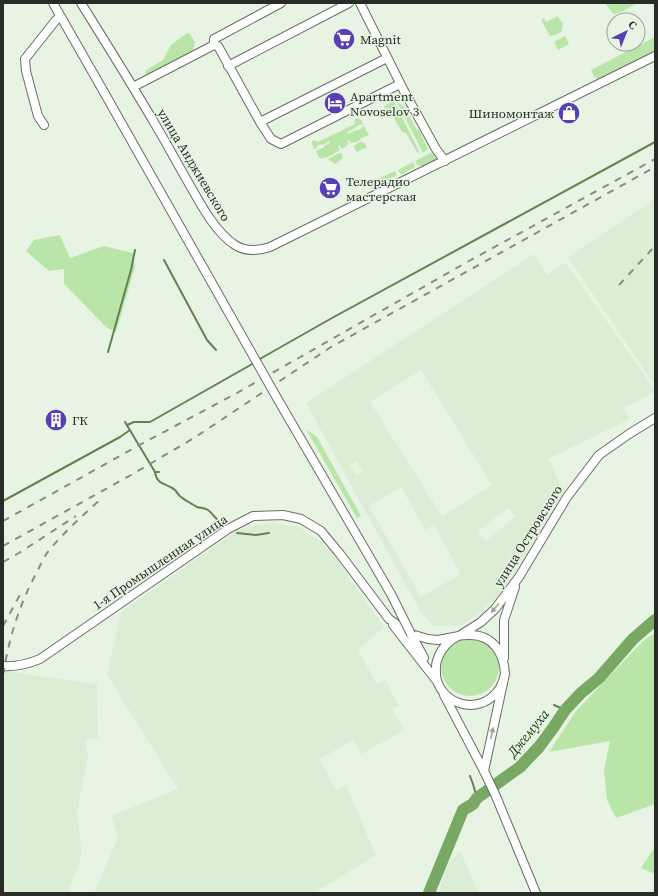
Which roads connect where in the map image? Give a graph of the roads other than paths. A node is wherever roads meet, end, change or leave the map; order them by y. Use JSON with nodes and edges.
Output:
{"nodes":[{"id":1,"x":53,"y":3,"type":"edge"},
{"id":2,"x":81,"y":3,"type":"edge"},
{"id":3,"x":281,"y":3,"type":"edge"},
{"id":4,"x":348,"y":3,"type":"edge"},
{"id":5,"x":360,"y":3,"type":"edge"},
{"id":6,"x":60,"y":16,"type":"junction"},
{"id":7,"x":214,"y":45,"type":"junction"},
{"id":8,"x":655,"y":56,"type":"edge"},
{"id":9,"x":387,"y":58,"type":"junction"},
{"id":10,"x":228,"y":66,"type":"junction"},
{"id":11,"x":400,"y":84,"type":"junction"},
{"id":12,"x":133,"y":88,"type":"junction"},
{"id":13,"x":260,"y":122,"type":"junction"},
{"id":14,"x":44,"y":125,"type":"dead end"},
{"id":15,"x":445,"y":161,"type":"junction"},
{"id":16,"x":655,"y":418,"type":"edge"},
{"id":17,"x":519,"y":577,"type":"junction"},
{"id":18,"x":389,"y":619,"type":"junction"},
{"id":19,"x":411,"y":634,"type":"junction"},
{"id":20,"x":459,"y":636,"type":"junction"},
{"id":21,"x":3,"y":666,"type":"edge"},
{"id":22,"x":505,"y":670,"type":"junction"},
{"id":23,"x":438,"y":685,"type":"junction"},
{"id":24,"x":485,"y":773,"type":"junction"},
{"id":25,"x":536,"y":893,"type":"edge"}],
"edges":[{"from":1,"to":6,"type":"street"},
{"from":2,"to":12,"type":"street","name":"улица Анджиевского"},
{"from":3,"to":7,"type":"street"},
{"from":4,"to":10,"type":"street"},
{"from":5,"to":9,"type":"street"},
{"from":6,"to":14,"type":"street"},
{"from":6,"to":19,"type":"street","bridge":true},
{"from":7,"to":10,"type":"street"},
{"from":7,"to":12,"type":"street"},
{"from":8,"to":15,"type":"street","name":"улица Анджиевского"},
{"from":9,"to":11,"type":"street"},
{"from":9,"to":13,"type":"street"},
{"from":10,"to":13,"type":"street"},
{"from":11,"to":13,"type":"street"},
{"from":11,"to":15,"type":"street"},
{"from":12,"to":15,"type":"street","name":"улица Анджиевского"},
{"from":16,"to":17,"type":"street","name":"улица Островского"},
{"from":17,"to":20,"type":"street","name":"улица Островского","one_way":true},
{"from":17,"to":22,"type":"street"},
{"from":18,"to":19,"type":"street","name":"1-я Промышленная улица"},
{"from":18,"to":21,"type":"street","name":"1-я Промышленная улица"},
{"from":18,"to":23,"type":"street"},
{"from":19,"to":20,"type":"street","name":"улица Островского"},
{"from":19,"to":23,"type":"street"},
{"from":20,"to":22,"type":"street"},
{"from":20,"to":23,"type":"street"},
{"from":22,"to":23,"type":"street"},
{"from":24,"to":22,"type":"street","one_way":true},
{"from":23,"to":24,"type":"street"},
{"from":24,"to":25,"type":"street"}]}
